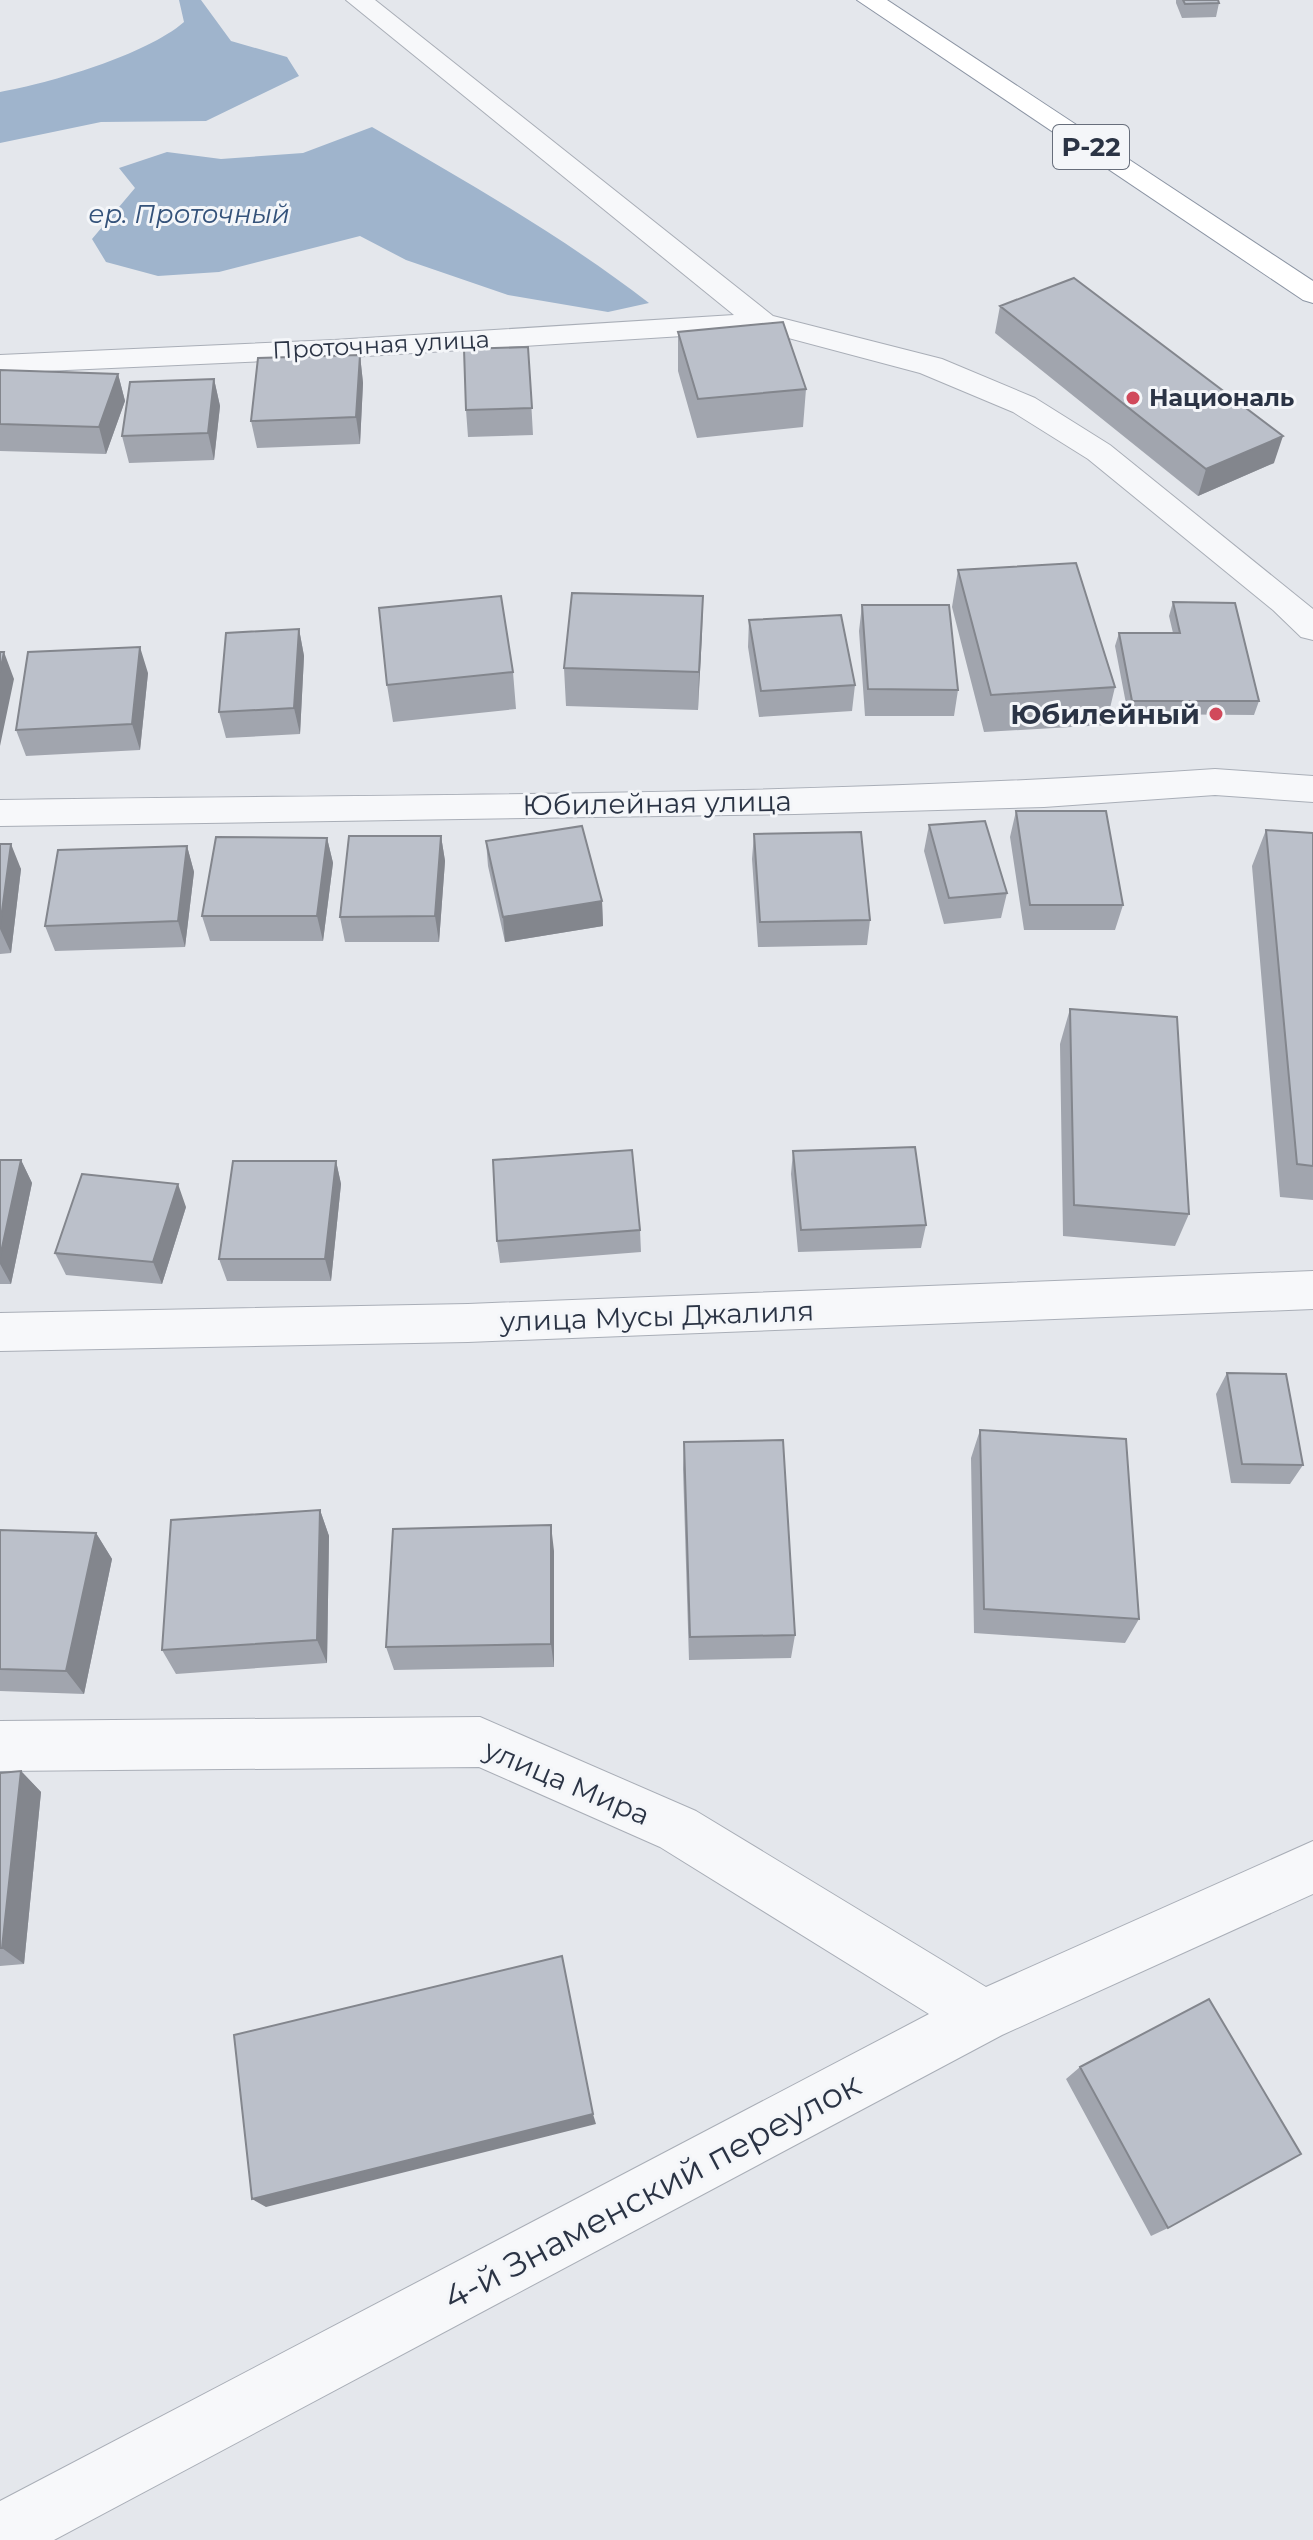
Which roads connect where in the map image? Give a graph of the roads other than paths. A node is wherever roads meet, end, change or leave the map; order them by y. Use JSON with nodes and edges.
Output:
{"nodes":[{"id":1,"x":359,"y":0,"type":"edge"},
{"id":2,"x":870,"y":0,"type":"edge"},
{"id":3,"x":1313,"y":294,"type":"edge"},
{"id":4,"x":762,"y":322,"type":"junction"},
{"id":5,"x":0,"y":364,"type":"edge"},
{"id":6,"x":1313,"y":629,"type":"edge"},
{"id":7,"x":1313,"y":789,"type":"edge"},
{"id":8,"x":0,"y":813,"type":"edge"},
{"id":9,"x":1313,"y":1290,"type":"edge"},
{"id":10,"x":0,"y":1332,"type":"edge"},
{"id":11,"x":0,"y":1746,"type":"edge"},
{"id":12,"x":1313,"y":1867,"type":"edge"},
{"id":13,"x":983,"y":2016,"type":"junction"},
{"id":14,"x":0,"y":2535,"type":"edge"}],
"edges":[{"from":1,"to":4,"type":"street"},
{"from":2,"to":3,"type":"highway","number":"Р-22"},
{"from":4,"to":5,"type":"street","name":"Проточная улица"},
{"from":4,"to":6,"type":"street"},
{"from":7,"to":8,"type":"street","name":"Юбилейная улица"},
{"from":9,"to":10,"type":"street","name":"улица Мусы Джалиля"},
{"from":11,"to":13,"type":"street","name":"улица Мира"},
{"from":12,"to":13,"type":"street","name":"4-й Знаменский переулок"},
{"from":13,"to":14,"type":"street","name":"4-й Знаменский переулок"}]}
